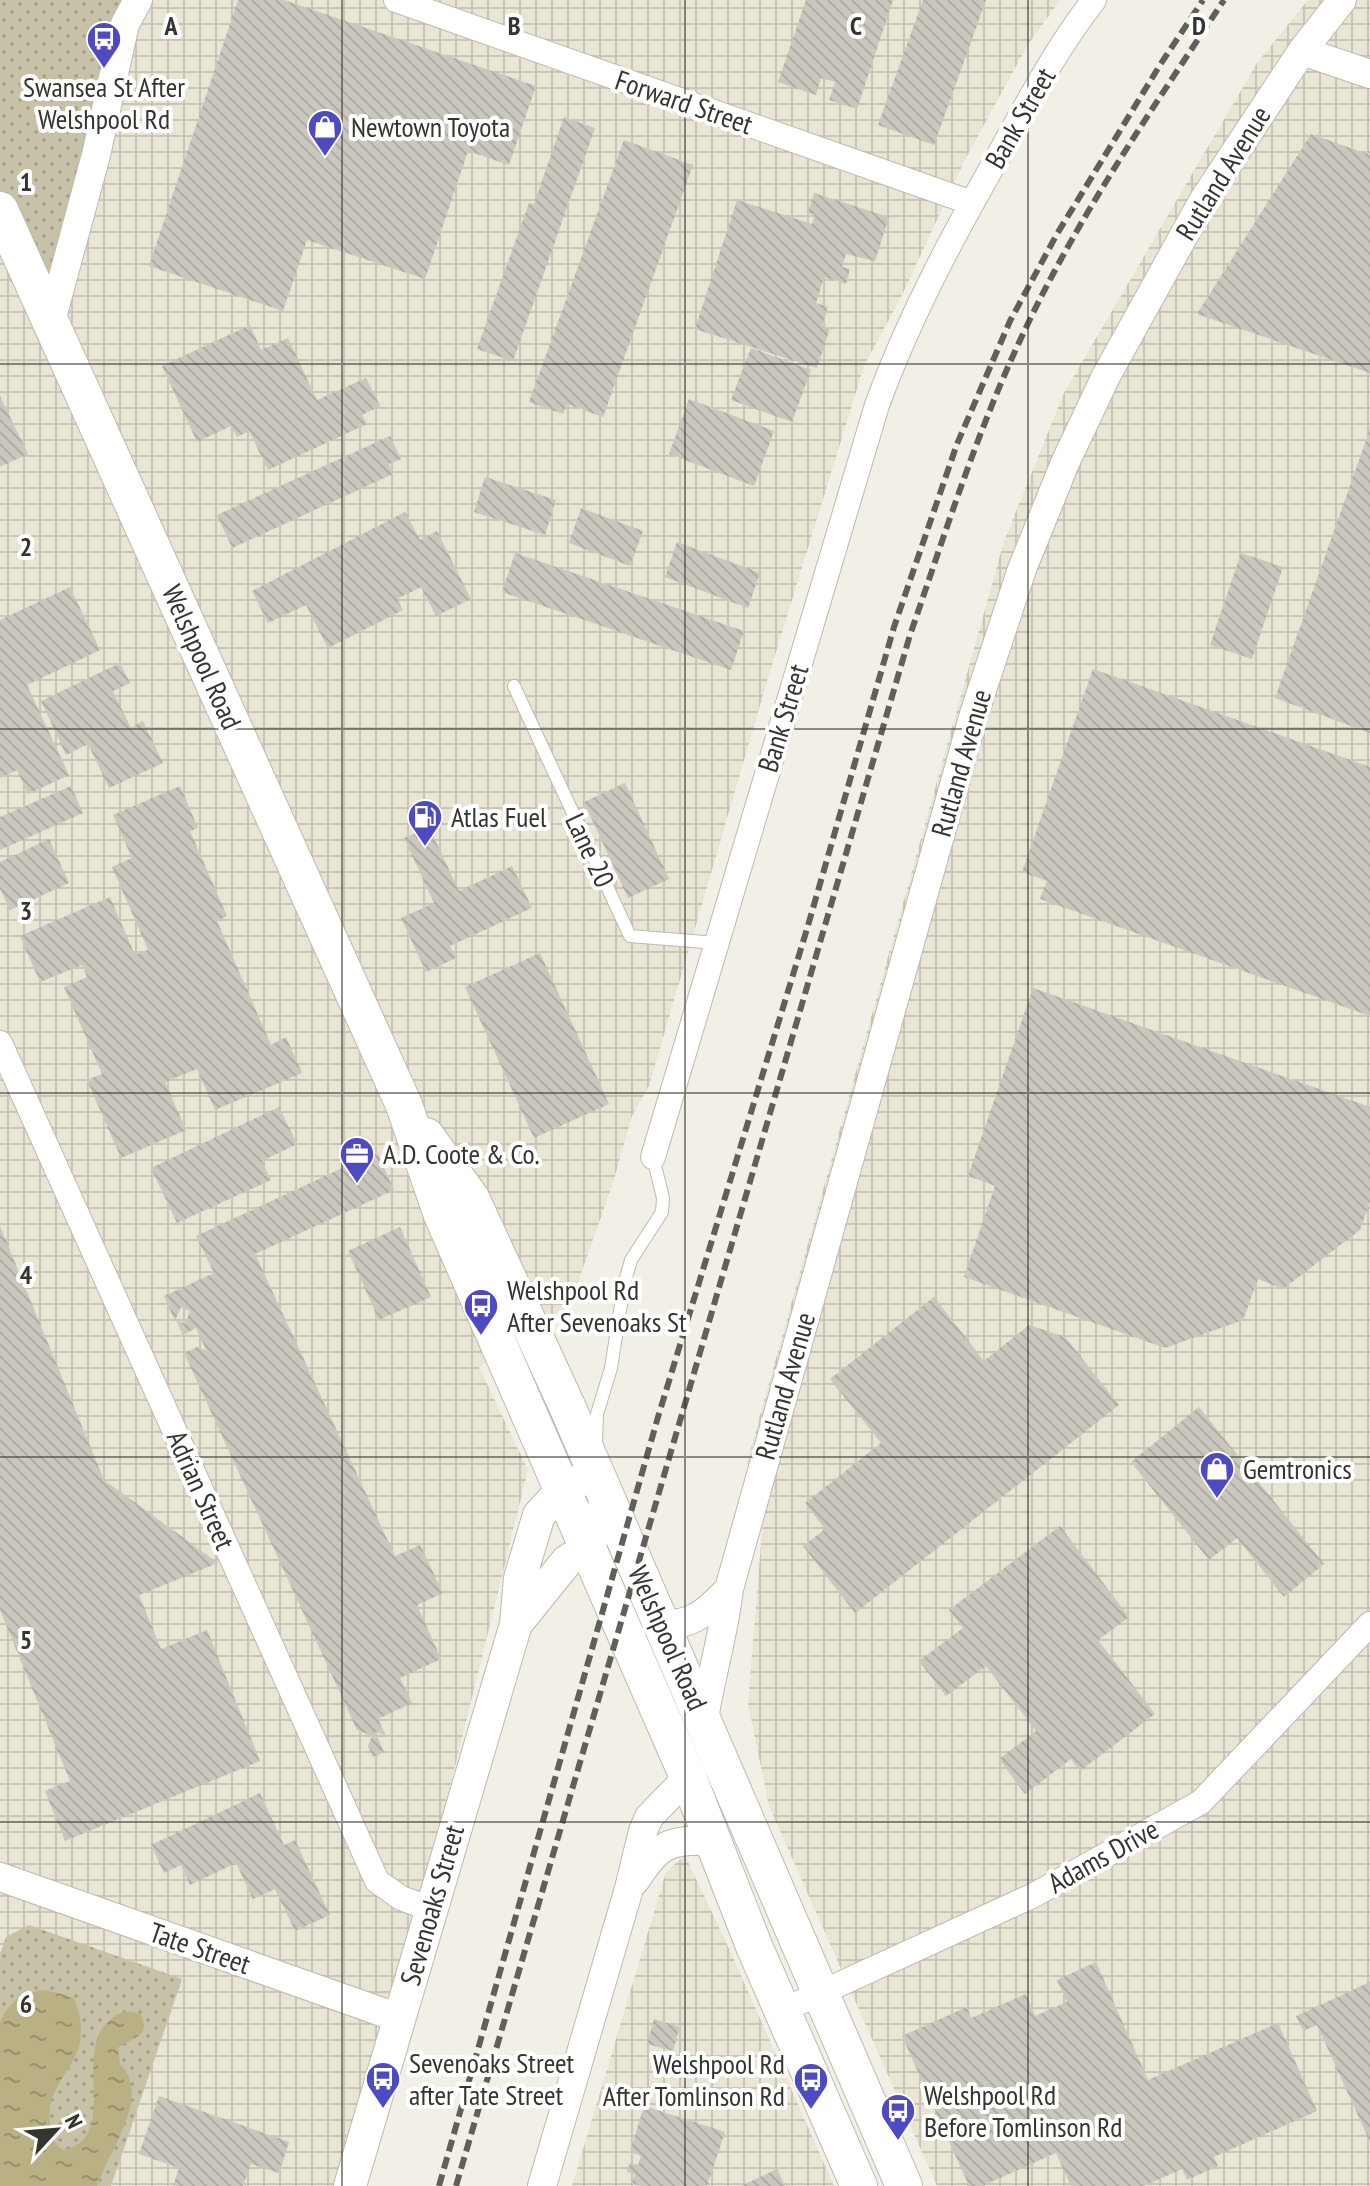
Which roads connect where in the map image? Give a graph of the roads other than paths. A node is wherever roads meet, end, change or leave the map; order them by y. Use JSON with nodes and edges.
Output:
{"nodes":[{"id":1,"x":396,"y":0,"type":"edge"},
{"id":2,"x":1094,"y":0,"type":"edge"},
{"id":3,"x":1342,"y":0,"type":"edge"},
{"id":4,"x":129,"y":8,"type":"edge"},
{"id":5,"x":1302,"y":51,"type":"junction"},
{"id":6,"x":1370,"y":74,"type":"edge"},
{"id":7,"x":972,"y":203,"type":"junction"},
{"id":8,"x":0,"y":210,"type":"edge"},
{"id":9,"x":51,"y":321,"type":"junction"},
{"id":10,"x":514,"y":686,"type":"dead end"},
{"id":11,"x":717,"y":943,"type":"junction"},
{"id":12,"x":0,"y":1043,"type":"edge"},
{"id":13,"x":404,"y":1105,"type":"junction"},
{"id":14,"x":653,"y":1157,"type":"joint"},
{"id":15,"x":601,"y":1486,"type":"junction"},
{"id":16,"x":563,"y":1489,"type":"junction"},
{"id":17,"x":588,"y":1548,"type":"junction"},
{"id":18,"x":729,"y":1589,"type":"junction"},
{"id":19,"x":661,"y":1623,"type":"junction"},
{"id":20,"x":516,"y":1624,"type":"junction"},
{"id":21,"x":1370,"y":1624,"type":"edge"},
{"id":22,"x":704,"y":1719,"type":"junction"},
{"id":23,"x":688,"y":1777,"type":"junction"},
{"id":24,"x":712,"y":1841,"type":"junction"},
{"id":25,"x":0,"y":1877,"type":"edge"},
{"id":26,"x":628,"y":1892,"type":"junction"},
{"id":27,"x":431,"y":1909,"type":"junction"},
{"id":28,"x":820,"y":1991,"type":"junction"},
{"id":29,"x":781,"y":2011,"type":"junction"},
{"id":30,"x":399,"y":2018,"type":"junction"},
{"id":31,"x":350,"y":2186,"type":"edge"},
{"id":32,"x":542,"y":2186,"type":"edge"},
{"id":33,"x":859,"y":2186,"type":"edge"},
{"id":34,"x":904,"y":2186,"type":"edge"}],
"edges":[{"from":1,"to":7,"type":"street","name":"Forward Street"},
{"from":2,"to":7,"type":"street","name":"Bank Street"},
{"from":3,"to":5,"type":"street","name":"Rutland Avenue"},
{"from":4,"to":9,"type":"street"},
{"from":5,"to":6,"type":"street"},
{"from":5,"to":18,"type":"street","name":"Rutland Avenue"},
{"from":7,"to":11,"type":"street","name":"Bank Street"},
{"from":8,"to":9,"type":"main road","name":"Welshpool Road"},
{"from":9,"to":13,"type":"main road","name":"Welshpool Road"},
{"from":10,"to":11,"type":"lane","name":"Lane 20"},
{"from":11,"to":14,"type":"street","name":"Bank Street"},
{"from":12,"to":27,"type":"street","name":"Adrian Street"},
{"from":13,"to":15,"type":"main road","name":"Welshpool Road"},
{"from":13,"to":16,"type":"main road","name":"Welshpool Road"},
{"from":14,"to":15,"type":"lane","name":"Bank Street"},
{"from":15,"to":16,"type":"main road","name":"Sevenoaks Street"},
{"from":15,"to":17,"type":"main road","name":"Sevenoaks Street"},
{"from":15,"to":19,"type":"main road","name":"Welshpool Road"},
{"from":16,"to":17,"type":"main road","name":"Welshpool Road"},
{"from":16,"to":20,"type":"main road","name":"Sevenoaks Street"},
{"from":17,"to":20,"type":"main road","name":"Sevenoaks Street"},
{"from":17,"to":23,"type":"main road","name":"Welshpool Road"},
{"from":18,"to":19,"type":"street"},
{"from":18,"to":22,"type":"street","name":"Rutland Avenue"},
{"from":19,"to":22,"type":"main road","name":"Welshpool Road"},
{"from":20,"to":27,"type":"main road","name":"Sevenoaks Street"},
{"from":21,"to":28,"type":"street","name":"Adams Drive"},
{"from":22,"to":28,"type":"main road","name":"Welshpool Road"},
{"from":23,"to":24,"type":"main road","name":"Welshpool Road"},
{"from":23,"to":26,"type":"street"},
{"from":24,"to":26,"type":"street"},
{"from":24,"to":29,"type":"main road","name":"Welshpool Road"},
{"from":25,"to":30,"type":"street","name":"Tate Street"},
{"from":26,"to":32,"type":"street"},
{"from":27,"to":30,"type":"main road","name":"Sevenoaks Street"},
{"from":28,"to":29,"type":"street","name":"Adams Drive"},
{"from":28,"to":34,"type":"main road","name":"Welshpool Road"},
{"from":29,"to":33,"type":"main road","name":"Welshpool Road"},
{"from":30,"to":31,"type":"main road","name":"Sevenoaks Street"}]}
